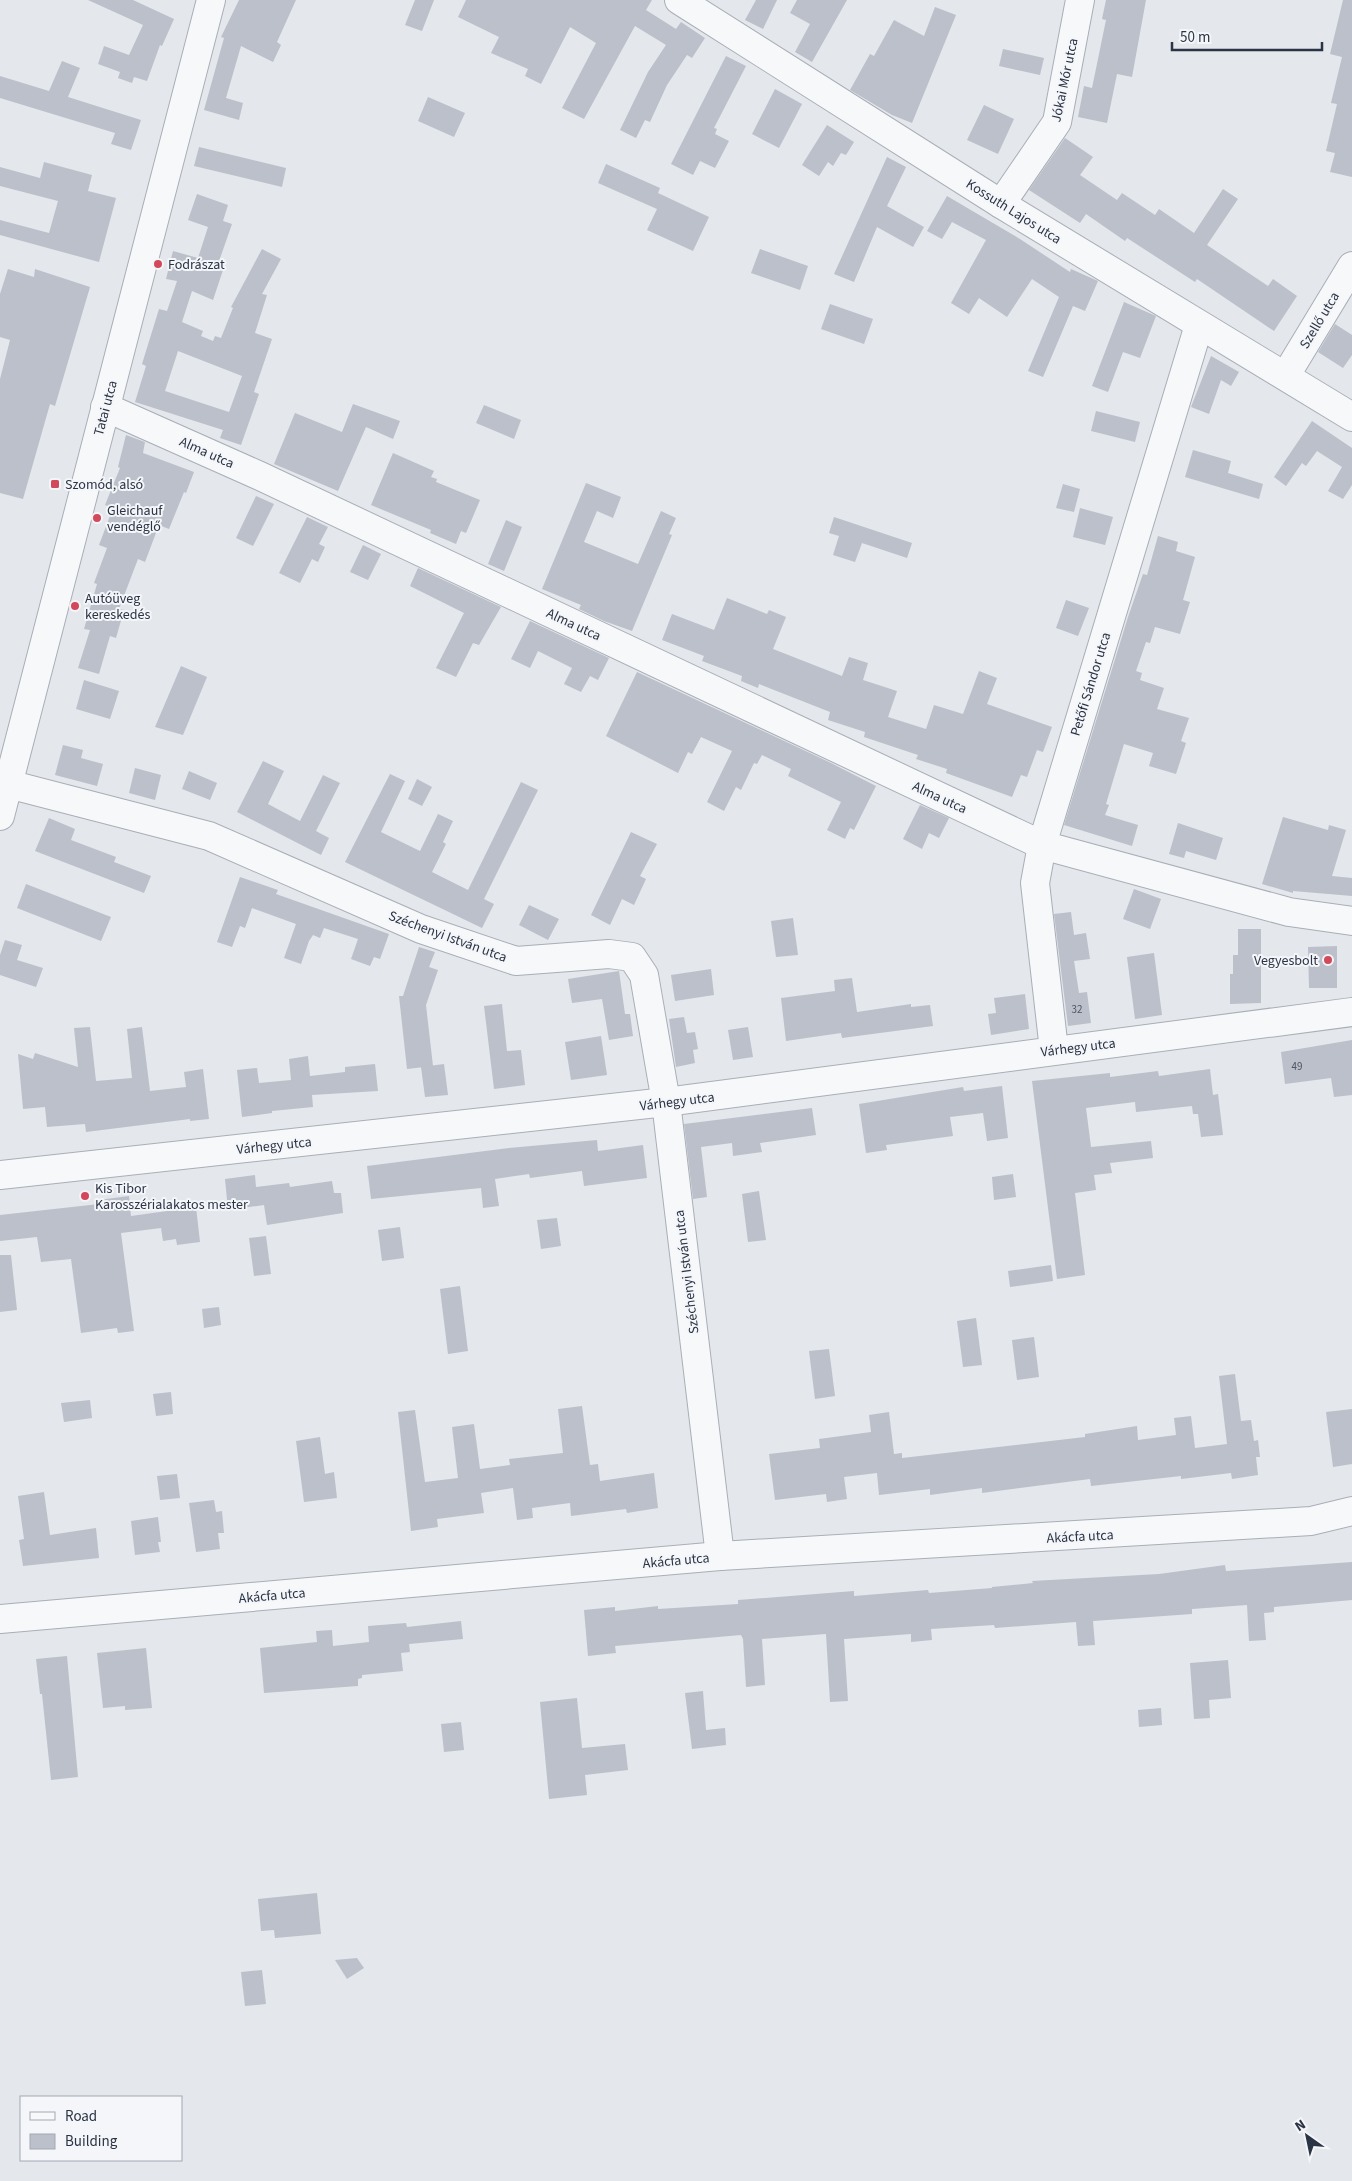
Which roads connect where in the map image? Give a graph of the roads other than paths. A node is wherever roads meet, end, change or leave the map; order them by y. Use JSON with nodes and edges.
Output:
{"nodes":[{"id":1,"x":211,"y":0,"type":"edge"},
{"id":2,"x":679,"y":0,"type":"edge"},
{"id":3,"x":1080,"y":0,"type":"edge"},
{"id":4,"x":1001,"y":204,"type":"junction"},
{"id":5,"x":1352,"y":266,"type":"edge"},
{"id":6,"x":1199,"y":325,"type":"junction"},
{"id":7,"x":1286,"y":375,"type":"junction"},
{"id":8,"x":105,"y":406,"type":"junction"},
{"id":9,"x":1352,"y":416,"type":"edge"},
{"id":10,"x":8,"y":784,"type":"junction"},
{"id":11,"x":0,"y":816,"type":"edge"},
{"id":12,"x":1042,"y":845,"type":"junction"},
{"id":13,"x":1352,"y":922,"type":"edge"},
{"id":14,"x":1352,"y":1012,"type":"edge"},
{"id":15,"x":1054,"y":1050,"type":"junction"},
{"id":16,"x":666,"y":1102,"type":"junction"},
{"id":17,"x":0,"y":1175,"type":"edge"},
{"id":18,"x":1352,"y":1511,"type":"edge"},
{"id":19,"x":720,"y":1556,"type":"junction"},
{"id":20,"x":0,"y":1619,"type":"edge"}],
"edges":[{"from":1,"to":8,"type":"street","name":"Tatai utca"},
{"from":2,"to":4,"type":"street","name":"Kossuth Lajos utca"},
{"from":3,"to":4,"type":"street","name":"Jókai Mór utca"},
{"from":4,"to":6,"type":"street","name":"Kossuth Lajos utca"},
{"from":5,"to":7,"type":"street","name":"Szellő utca"},
{"from":6,"to":7,"type":"street","name":"Kossuth Lajos utca"},
{"from":6,"to":12,"type":"street","name":"Petőfi Sándor utca"},
{"from":7,"to":9,"type":"street","name":"Kossuth Lajos utca"},
{"from":8,"to":10,"type":"street","name":"Tatai utca"},
{"from":8,"to":12,"type":"street","name":"Alma utca"},
{"from":10,"to":11,"type":"street","name":"Tatai utca"},
{"from":10,"to":16,"type":"street","name":"Széchenyi István utca"},
{"from":12,"to":13,"type":"street"},
{"from":12,"to":15,"type":"street","name":"Petőfi Sándor utca"},
{"from":14,"to":15,"type":"street","name":"Várhegy utca"},
{"from":15,"to":16,"type":"street","name":"Várhegy utca"},
{"from":16,"to":17,"type":"street","name":"Várhegy utca"},
{"from":16,"to":19,"type":"street","name":"Széchenyi István utca"},
{"from":18,"to":19,"type":"street","name":"Akácfa utca"},
{"from":19,"to":20,"type":"street","name":"Akácfa utca"}]}
